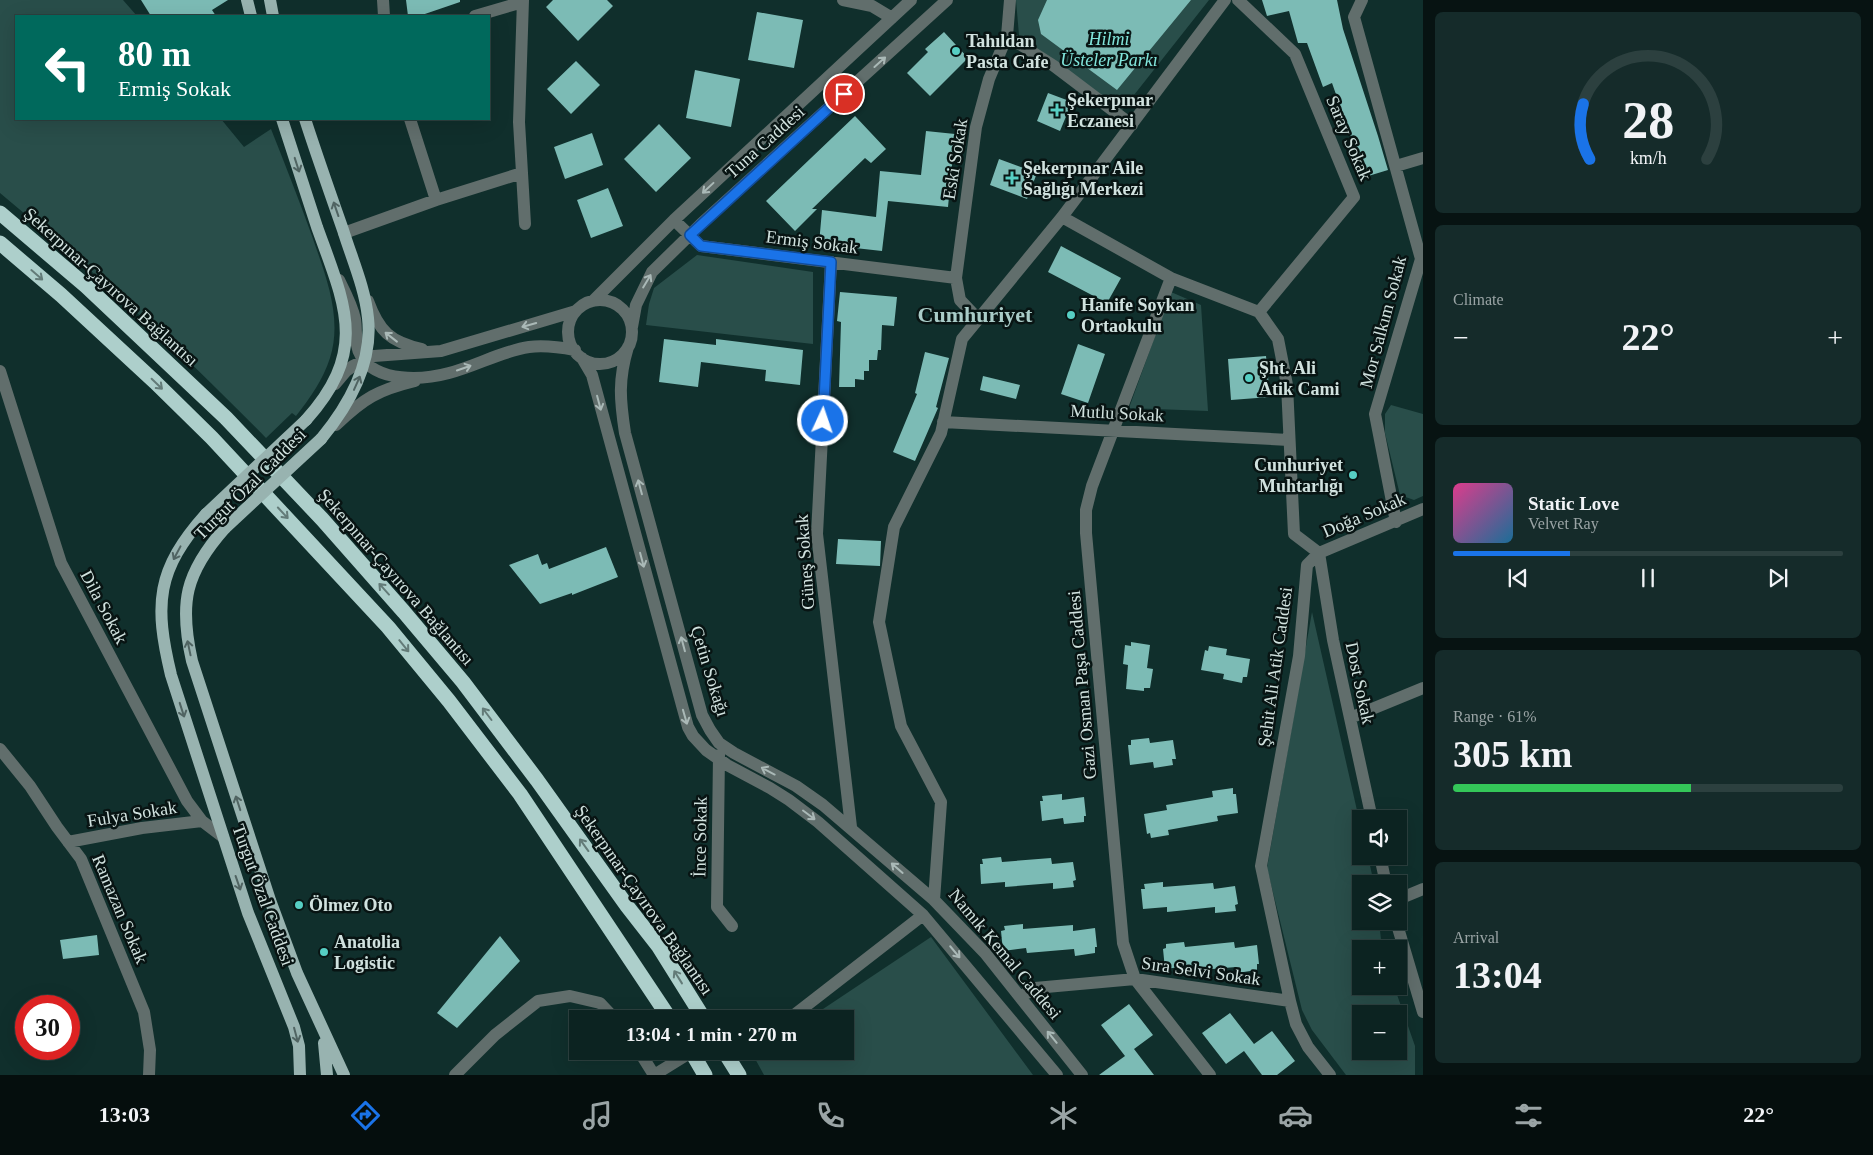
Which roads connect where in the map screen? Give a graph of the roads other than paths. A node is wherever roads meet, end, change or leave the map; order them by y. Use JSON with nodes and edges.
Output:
{"nodes":[{"id":1,"x":247,"y":0,"type":"edge"},
{"id":2,"x":270,"y":0,"type":"edge"},
{"id":3,"x":382,"y":0,"type":"edge"},
{"id":4,"x":843,"y":0,"type":"edge"},
{"id":5,"x":911,"y":0,"type":"edge"},
{"id":6,"x":947,"y":0,"type":"edge"},
{"id":7,"x":1010,"y":0,"type":"edge"},
{"id":8,"x":1225,"y":0,"type":"edge"},
{"id":9,"x":1238,"y":0,"type":"edge"},
{"id":10,"x":1362,"y":0,"type":"edge"},
{"id":11,"x":523,"y":1,"type":"edge"},
{"id":12,"x":251,"y":15,"type":"edge"},
{"id":13,"x":273,"y":15,"type":"edge"},
{"id":14,"x":384,"y":15,"type":"edge"},
{"id":15,"x":478,"y":15,"type":"edge"},
{"id":16,"x":892,"y":18,"type":"junction"},
{"id":17,"x":1007,"y":36,"type":"junction"},
{"id":18,"x":282,"y":120,"type":"edge"},
{"id":19,"x":305,"y":120,"type":"edge"},
{"id":20,"x":410,"y":120,"type":"edge"},
{"id":21,"x":1132,"y":125,"type":"junction"},
{"id":22,"x":1423,"y":158,"type":"edge"},
{"id":23,"x":1396,"y":166,"type":"junction"},
{"id":24,"x":522,"y":173,"type":"junction"},
{"id":25,"x":436,"y":200,"type":"junction"},
{"id":26,"x":0,"y":213,"type":"edge"},
{"id":27,"x":1062,"y":217,"type":"junction"},
{"id":28,"x":674,"y":220,"type":"junction"},
{"id":29,"x":525,"y":224,"type":"dead end"},
{"id":30,"x":344,"y":233,"type":"junction"},
{"id":31,"x":690,"y":235,"type":"junction"},
{"id":32,"x":0,"y":243,"type":"edge"},
{"id":33,"x":831,"y":262,"type":"junction"},
{"id":34,"x":332,"y":267,"type":"junction"},
{"id":35,"x":956,"y":278,"type":"junction"},
{"id":36,"x":1170,"y":278,"type":"junction"},
{"id":37,"x":359,"y":279,"type":"junction"},
{"id":38,"x":593,"y":300,"type":"junction"},
{"id":39,"x":576,"y":311,"type":"junction"},
{"id":40,"x":1259,"y":312,"type":"junction"},
{"id":41,"x":978,"y":320,"type":"junction"},
{"id":42,"x":632,"y":327,"type":"junction"},
{"id":43,"x":454,"y":346,"type":"junction"},
{"id":44,"x":628,"y":347,"type":"junction"},
{"id":45,"x":579,"y":354,"type":"junction"},
{"id":46,"x":364,"y":360,"type":"junction"},
{"id":47,"x":0,"y":370,"type":"edge"},
{"id":48,"x":438,"y":375,"type":"junction"},
{"id":49,"x":332,"y":388,"type":"junction"},
{"id":50,"x":6,"y":411,"type":"edge"},
{"id":51,"x":943,"y":422,"type":"junction"},
{"id":52,"x":1112,"y":431,"type":"junction"},
{"id":53,"x":322,"y":438,"type":"junction"},
{"id":54,"x":1289,"y":440,"type":"junction"},
{"id":55,"x":1423,"y":510,"type":"edge"},
{"id":56,"x":1396,"y":522,"type":"junction"},
{"id":57,"x":1319,"y":553,"type":"junction"},
{"id":58,"x":1423,"y":688,"type":"edge"},
{"id":59,"x":1350,"y":718,"type":"junction"},
{"id":60,"x":719,"y":743,"type":"junction"},
{"id":61,"x":0,"y":750,"type":"edge"},
{"id":62,"x":719,"y":760,"type":"junction"},
{"id":63,"x":1370,"y":810,"type":"edge"},
{"id":64,"x":202,"y":821,"type":"junction"},
{"id":65,"x":851,"y":827,"type":"junction"},
{"id":66,"x":223,"y":837,"type":"junction"},
{"id":67,"x":68,"y":842,"type":"junction"},
{"id":68,"x":1423,"y":889,"type":"edge"},
{"id":69,"x":1407,"y":896,"type":"edge"},
{"id":70,"x":934,"y":900,"type":"junction"},
{"id":71,"x":923,"y":915,"type":"junction"},
{"id":72,"x":732,"y":926,"type":"dead end"},
{"id":73,"x":1399,"y":930,"type":"edge"},
{"id":74,"x":1135,"y":979,"type":"junction"},
{"id":75,"x":1020,"y":997,"type":"junction"},
{"id":76,"x":1290,"y":1001,"type":"junction"},
{"id":77,"x":607,"y":1010,"type":"edge"},
{"id":78,"x":664,"y":1010,"type":"edge"},
{"id":79,"x":698,"y":1010,"type":"edge"},
{"id":80,"x":801,"y":1010,"type":"edge"},
{"id":81,"x":1423,"y":1012,"type":"edge"},
{"id":82,"x":315,"y":1013,"type":"junction"},
{"id":83,"x":645,"y":1060,"type":"edge"},
{"id":84,"x":678,"y":1060,"type":"edge"},
{"id":85,"x":697,"y":1060,"type":"edge"},
{"id":86,"x":730,"y":1060,"type":"edge"},
{"id":87,"x":149,"y":1075,"type":"edge"},
{"id":88,"x":300,"y":1075,"type":"edge"},
{"id":89,"x":327,"y":1075,"type":"edge"},
{"id":90,"x":344,"y":1075,"type":"edge"},
{"id":91,"x":455,"y":1075,"type":"edge"},
{"id":92,"x":654,"y":1075,"type":"edge"},
{"id":93,"x":705,"y":1075,"type":"edge"},
{"id":94,"x":739,"y":1075,"type":"edge"},
{"id":95,"x":1057,"y":1075,"type":"edge"},
{"id":96,"x":1082,"y":1075,"type":"edge"},
{"id":97,"x":1210,"y":1075,"type":"edge"},
{"id":98,"x":1330,"y":1075,"type":"edge"}],
"edges":[{"from":1,"to":12,"type":"main road"},
{"from":2,"to":13,"type":"main road"},
{"from":3,"to":14,"type":"street"},
{"from":4,"to":16,"type":"street"},
{"from":5,"to":16,"type":"street","name":"Tuna Caddesi"},
{"from":31,"to":6,"type":"street","name":"Tuna Caddesi","one_way":true},
{"from":7,"to":17,"type":"street","name":"Eski Sokak"},
{"from":8,"to":21,"type":"street","name":"Namık Kemal Caddesi"},
{"from":9,"to":40,"type":"street","name":"Saray Sokak"},
{"from":10,"to":23,"type":"street","name":"Mor Salkım Sokak"},
{"from":11,"to":15,"type":"street"},
{"from":11,"to":24,"type":"street"},
{"from":16,"to":28,"type":"street","name":"Tuna Caddesi","one_way":true},
{"from":17,"to":21,"type":"street"},
{"from":17,"to":35,"type":"street","name":"Eski Sokak"},
{"from":18,"to":34,"type":"main road","name":"Turgut Özal Caddesi","one_way":true},
{"from":30,"to":19,"type":"main road","name":"Turgut Özal Caddesi","one_way":true},
{"from":20,"to":25,"type":"street"},
{"from":21,"to":27,"type":"street","name":"Namık Kemal Caddesi"},
{"from":22,"to":23,"type":"street"},
{"from":23,"to":56,"type":"street","name":"Mor Salkım Sokak"},
{"from":24,"to":25,"type":"street"},
{"from":24,"to":29,"type":"street"},
{"from":25,"to":30,"type":"street"},
{"from":79,"to":26,"type":"highway","name":"Şekerpınar-Çayırova Bağlantısı","one_way":true},
{"from":27,"to":36,"type":"street"},
{"from":27,"to":41,"type":"street","name":"Namık Kemal Caddesi"},
{"from":28,"to":31,"type":"street","name":"Ermiş Sokak"},
{"from":28,"to":38,"type":"street","name":"Tuna Caddesi"},
{"from":30,"to":37,"type":"main road","name":"Turgut Özal Caddesi"},
{"from":31,"to":33,"type":"street","name":"Ermiş Sokak"},
{"from":42,"to":31,"type":"street","name":"Tuna Caddesi","one_way":true},
{"from":32,"to":78,"type":"highway","one_way":true},
{"from":33,"to":35,"type":"street","name":"Ermiş Sokak"},
{"from":33,"to":65,"type":"street","name":"Güneş Sokak"},
{"from":34,"to":46,"type":"street"},
{"from":34,"to":49,"type":"main road","name":"Turgut Özal Caddesi"},
{"from":35,"to":41,"type":"street","name":"Eski Sokak"},
{"from":36,"to":40,"type":"street"},
{"from":36,"to":52,"type":"street","name":"Gazi Osman Paşa Caddesi"},
{"from":43,"to":37,"type":"street","one_way":true},
{"from":37,"to":46,"type":"main road","name":"Turgut Özal Caddesi"},
{"from":38,"to":39,"type":"street"},
{"from":38,"to":42,"type":"street"},
{"from":39,"to":43,"type":"street","one_way":true},
{"from":39,"to":45,"type":"street"},
{"from":40,"to":54,"type":"street"},
{"from":41,"to":51,"type":"street","name":"Namık Kemal Caddesi"},
{"from":42,"to":44,"type":"street"},
{"from":43,"to":46,"type":"street"},
{"from":44,"to":45,"type":"street"},
{"from":60,"to":44,"type":"street","name":"Çetin Sokağı","one_way":true},
{"from":48,"to":45,"type":"street","one_way":true},
{"from":45,"to":62,"type":"street","name":"Namık Kemal Caddesi","one_way":true},
{"from":46,"to":48,"type":"street"},
{"from":46,"to":49,"type":"street"},
{"from":53,"to":46,"type":"main road","name":"Turgut Özal Caddesi","one_way":true},
{"from":47,"to":50,"type":"street","name":"Dila Sokak"},
{"from":48,"to":53,"type":"street"},
{"from":49,"to":66,"type":"main road","name":"Turgut Özal Caddesi","one_way":true,"bridge":true},
{"from":50,"to":64,"type":"street","name":"Dila Sokak"},
{"from":51,"to":52,"type":"street","name":"Mutlu Sokak"},
{"from":51,"to":70,"type":"street","name":"Namık Kemal Caddesi"},
{"from":52,"to":54,"type":"street","name":"Mutlu Sokak"},
{"from":52,"to":74,"type":"street","name":"Gazi Osman Paşa Caddesi"},
{"from":82,"to":53,"type":"main road","name":"Turgut Özal Caddesi","one_way":true,"bridge":true},
{"from":54,"to":57,"type":"street"},
{"from":55,"to":56,"type":"street","name":"Doğa Sokak"},
{"from":56,"to":57,"type":"street","name":"Doğa Sokak"},
{"from":57,"to":59,"type":"street","name":"Dost Sokak"},
{"from":57,"to":76,"type":"street","name":"Şehit Ali Atik Caddesi"},
{"from":58,"to":59,"type":"street"},
{"from":59,"to":63,"type":"street","name":"Dost Sokak"},
{"from":60,"to":62,"type":"street","name":"İnce Sokak"},
{"from":65,"to":60,"type":"street","name":"Çetin Sokağı","one_way":true},
{"from":61,"to":67,"type":"street","name":"Ramazan Sokak"},
{"from":62,"to":71,"type":"street","name":"Namık Kemal Caddesi","one_way":true},
{"from":62,"to":72,"type":"street","name":"İnce Sokak"},
{"from":64,"to":66,"type":"street","name":"Dila Sokak"},
{"from":64,"to":67,"type":"street","name":"Fulya Sokak"},
{"from":70,"to":65,"type":"street","name":"Çetin Sokağı","one_way":true},
{"from":66,"to":88,"type":"main road","name":"Turgut Özal Caddesi","one_way":true},
{"from":67,"to":87,"type":"street","name":"Ramazan Sokak"},
{"from":68,"to":69,"type":"street"},
{"from":70,"to":75,"type":"street","name":"Namık Kemal Caddesi"},
{"from":71,"to":80,"type":"street"},
{"from":71,"to":95,"type":"street","name":"Namık Kemal Caddesi","one_way":true},
{"from":73,"to":81,"type":"street"},
{"from":74,"to":75,"type":"street","name":"Sıra Selvi Sokak"},
{"from":74,"to":76,"type":"street","name":"Sıra Selvi Sokak"},
{"from":74,"to":97,"type":"street","name":"Gazi Osman Paşa Caddesi"},
{"from":96,"to":75,"type":"street","name":"Namık Kemal Caddesi","one_way":true},
{"from":76,"to":98,"type":"street","name":"Şehit Ali Atik Caddesi"},
{"from":77,"to":91,"type":"street"},
{"from":82,"to":89,"type":"main road"},
{"from":82,"to":90,"type":"main road","name":"Turgut Özal Caddesi"},
{"from":83,"to":92,"type":"street"},
{"from":84,"to":92,"type":"street","bridge":true},
{"from":85,"to":93,"type":"highway"},
{"from":86,"to":94,"type":"highway"}]}
